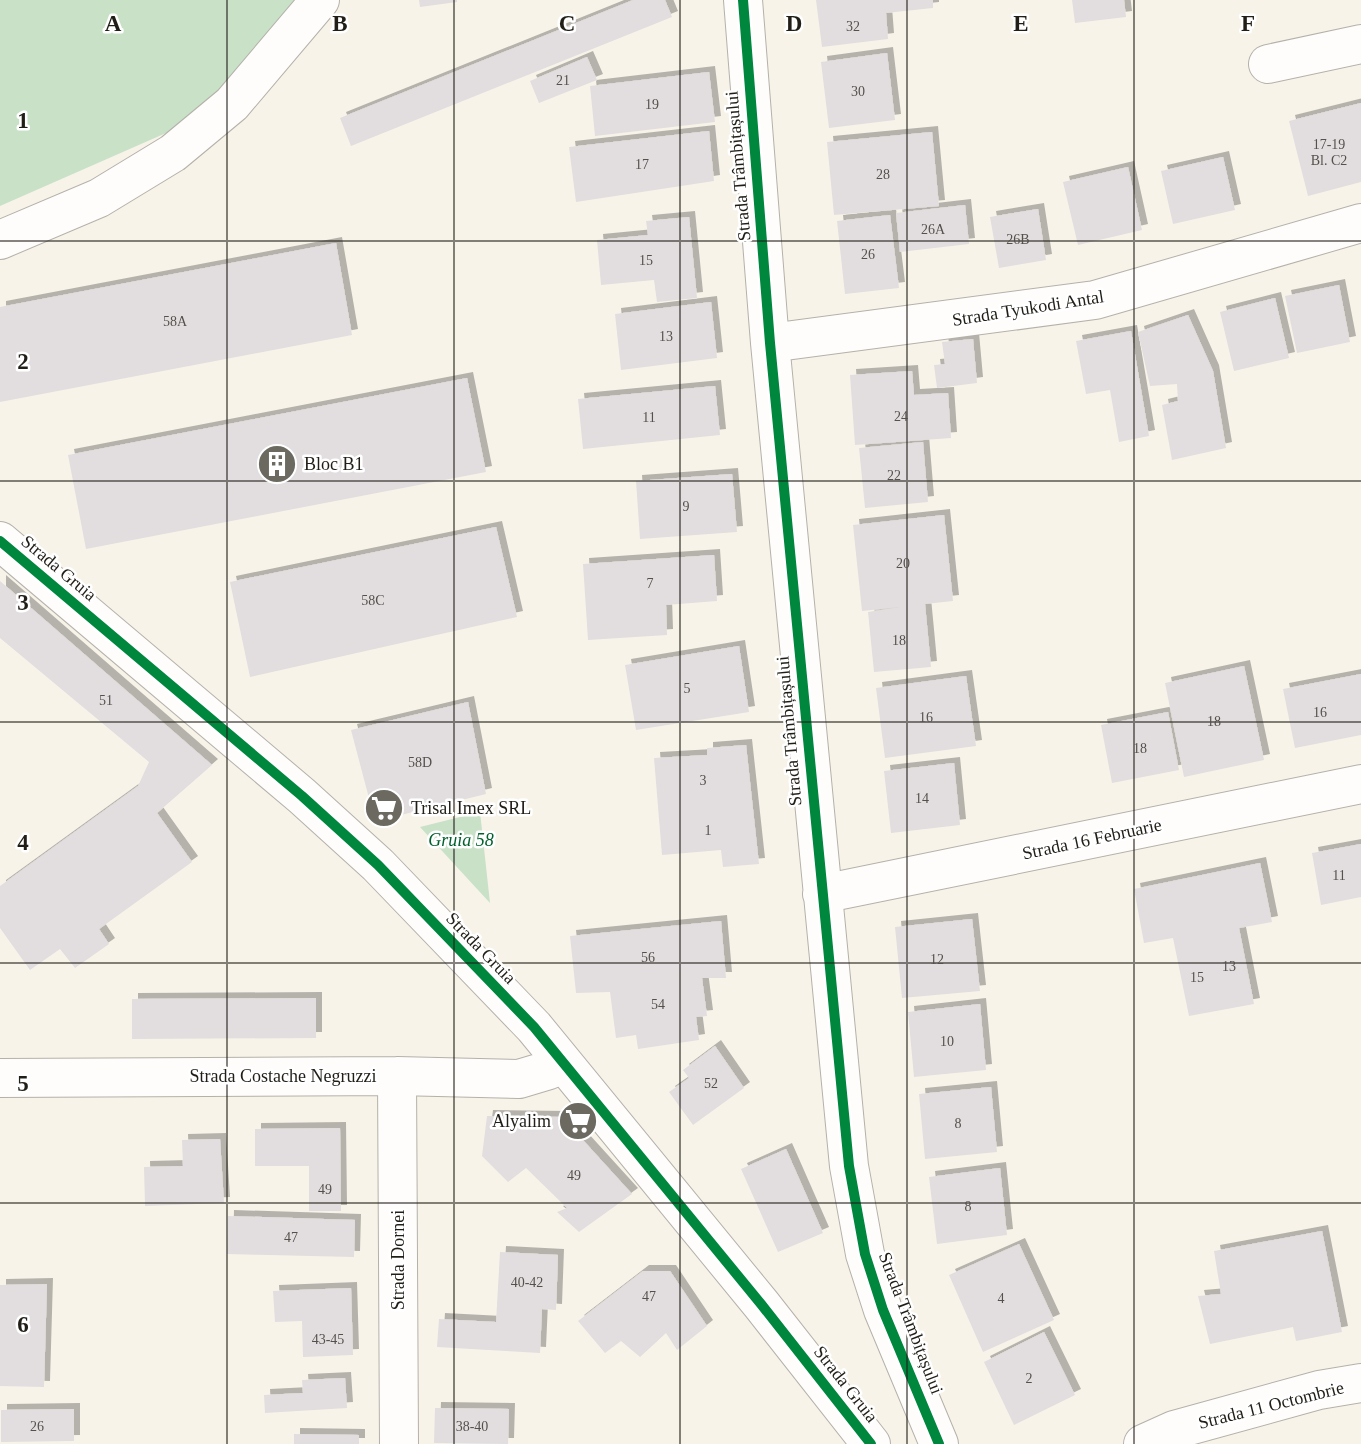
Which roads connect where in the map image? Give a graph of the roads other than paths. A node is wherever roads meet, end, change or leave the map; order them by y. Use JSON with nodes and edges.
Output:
{"nodes":[{"id":1,"x":320,"y":0,"type":"edge"},
{"id":2,"x":743,"y":0,"type":"edge"},
{"id":3,"x":1361,"y":44,"type":"edge"},
{"id":4,"x":1268,"y":64,"type":"dead end"},
{"id":5,"x":1361,"y":223,"type":"edge"},
{"id":6,"x":0,"y":240,"type":"edge"},
{"id":7,"x":770,"y":343,"type":"junction"},
{"id":8,"x":0,"y":541,"type":"edge"},
{"id":9,"x":1361,"y":784,"type":"edge"},
{"id":10,"x":822,"y":894,"type":"junction"},
{"id":11,"x":561,"y":1061,"type":"junction"},
{"id":12,"x":397,"y":1076,"type":"junction"},
{"id":13,"x":0,"y":1078,"type":"edge"},
{"id":14,"x":1361,"y":1383,"type":"edge"},
{"id":15,"x":399,"y":1444,"type":"edge"},
{"id":16,"x":871,"y":1444,"type":"edge"},
{"id":17,"x":939,"y":1444,"type":"edge"},
{"id":18,"x":1143,"y":1444,"type":"edge"}],
"edges":[{"from":1,"to":6,"type":"street"},
{"from":2,"to":7,"type":"street","name":"Strada Trâmbițașului"},
{"from":3,"to":4,"type":"street"},
{"from":5,"to":7,"type":"street","name":"Strada Tyukodi Antal"},
{"from":7,"to":10,"type":"street","name":"Strada Trâmbițașului"},
{"from":8,"to":11,"type":"street","name":"Strada Gruia"},
{"from":9,"to":10,"type":"street","name":"Strada 16 Februarie"},
{"from":10,"to":17,"type":"street","name":"Strada Trâmbițașului"},
{"from":11,"to":12,"type":"street","name":"Strada Costache Negruzzi"},
{"from":11,"to":16,"type":"street","name":"Strada Gruia"},
{"from":12,"to":13,"type":"street","name":"Strada Costache Negruzzi"},
{"from":12,"to":15,"type":"street","name":"Strada Dornei"},
{"from":14,"to":18,"type":"street","name":"Strada 11 Octombrie"}]}
